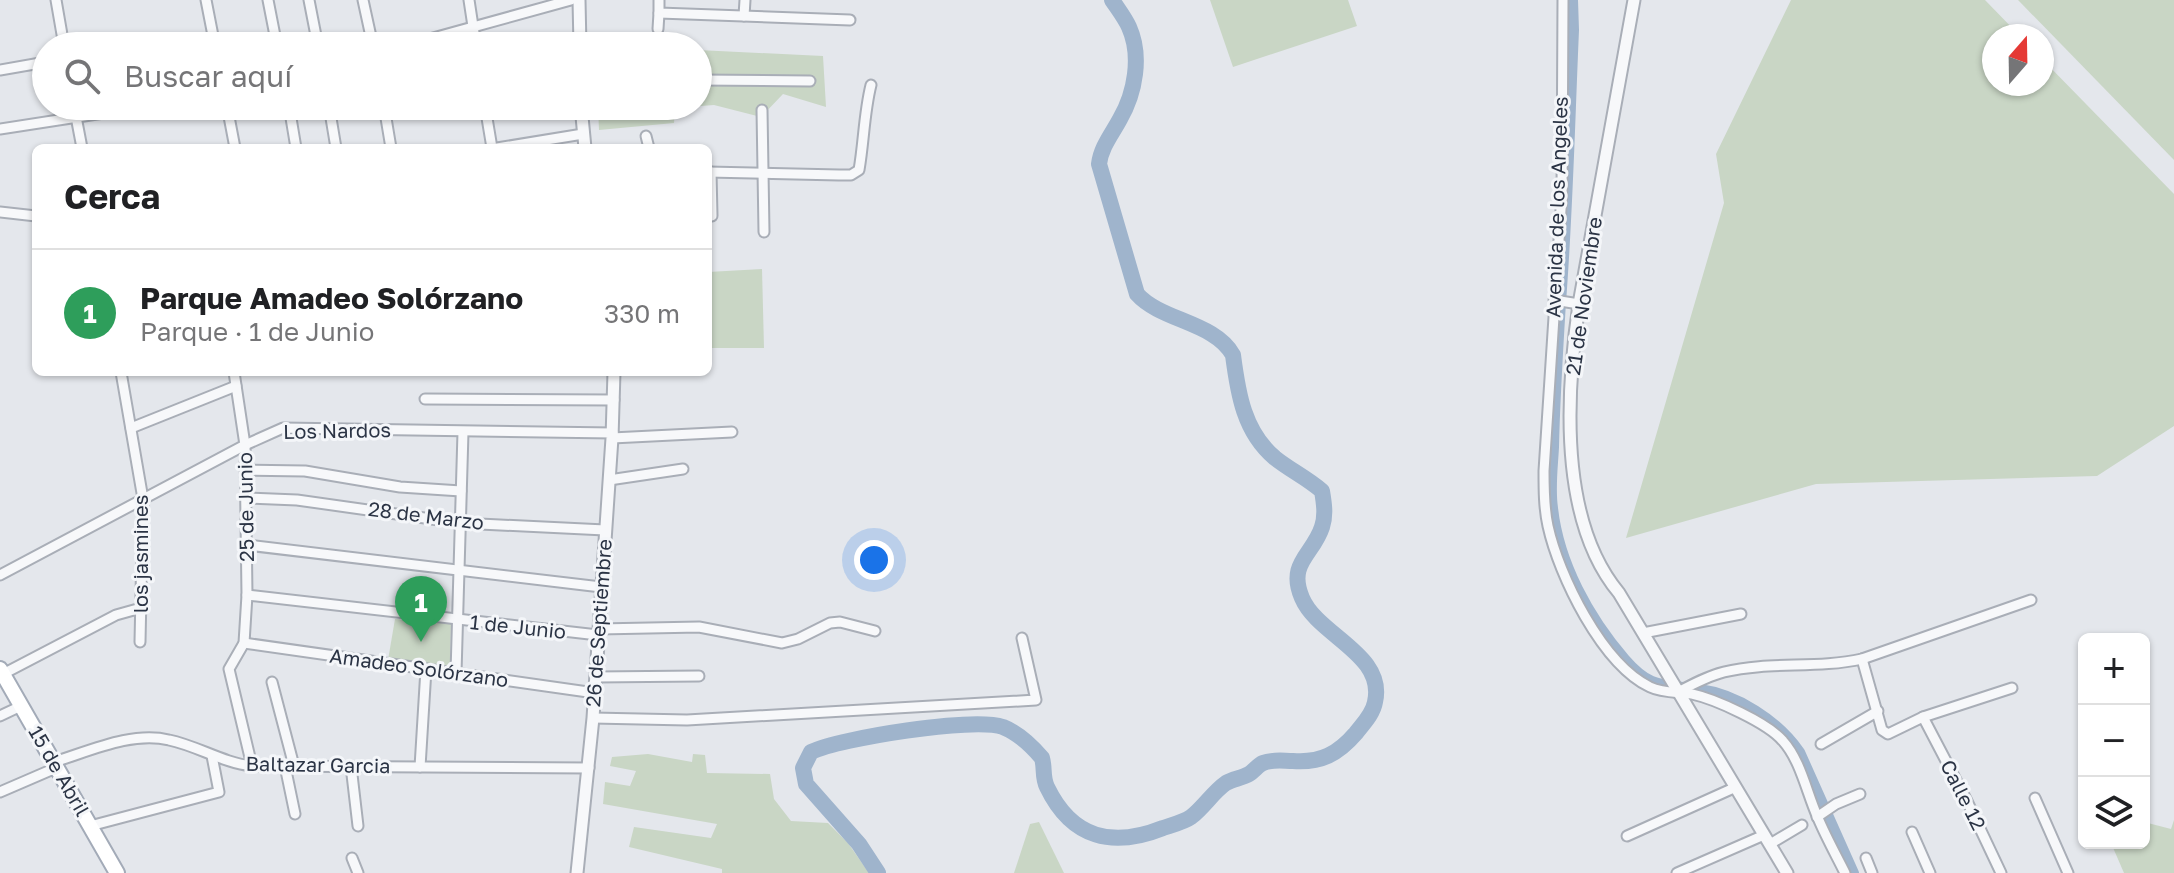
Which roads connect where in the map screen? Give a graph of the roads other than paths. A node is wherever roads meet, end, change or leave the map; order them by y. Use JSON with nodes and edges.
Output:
{"nodes":[{"id":1,"x":56,"y":0,"type":"edge"},
{"id":2,"x":206,"y":0,"type":"edge"},
{"id":3,"x":268,"y":0,"type":"edge"},
{"id":4,"x":309,"y":0,"type":"edge"},
{"id":5,"x":363,"y":0,"type":"edge"},
{"id":6,"x":469,"y":0,"type":"edge"},
{"id":7,"x":571,"y":0,"type":"edge"},
{"id":8,"x":579,"y":0,"type":"edge"},
{"id":9,"x":659,"y":0,"type":"edge"},
{"id":10,"x":745,"y":0,"type":"edge"},
{"id":11,"x":1563,"y":0,"type":"edge"},
{"id":12,"x":1634,"y":0,"type":"edge"},
{"id":13,"x":659,"y":13,"type":"junction"},
{"id":14,"x":744,"y":16,"type":"junction"},
{"id":15,"x":850,"y":20,"type":"dead end"},
{"id":16,"x":473,"y":26,"type":"junction"},
{"id":17,"x":658,"y":29,"type":"dead end"},
{"id":18,"x":62,"y":32,"type":"edge"},
{"id":19,"x":212,"y":32,"type":"edge"},
{"id":20,"x":274,"y":32,"type":"edge"},
{"id":21,"x":315,"y":32,"type":"edge"},
{"id":22,"x":370,"y":32,"type":"edge"},
{"id":23,"x":452,"y":32,"type":"edge"},
{"id":24,"x":474,"y":32,"type":"edge"},
{"id":25,"x":580,"y":32,"type":"edge"},
{"id":26,"x":32,"y":64,"type":"edge"},
{"id":27,"x":0,"y":70,"type":"edge"},
{"id":28,"x":712,"y":80,"type":"edge"},
{"id":29,"x":810,"y":81,"type":"dead end"},
{"id":30,"x":871,"y":85,"type":"dead end"},
{"id":31,"x":762,"y":110,"type":"dead end"},
{"id":32,"x":62,"y":120,"type":"edge"},
{"id":33,"x":76,"y":120,"type":"edge"},
{"id":34,"x":230,"y":120,"type":"edge"},
{"id":35,"x":291,"y":120,"type":"edge"},
{"id":36,"x":331,"y":120,"type":"edge"},
{"id":37,"x":386,"y":120,"type":"edge"},
{"id":38,"x":488,"y":120,"type":"edge"},
{"id":39,"x":582,"y":120,"type":"edge"},
{"id":40,"x":0,"y":129,"type":"edge"},
{"id":41,"x":583,"y":134,"type":"junction"},
{"id":42,"x":646,"y":136,"type":"dead end"},
{"id":43,"x":81,"y":144,"type":"edge"},
{"id":44,"x":234,"y":144,"type":"edge"},
{"id":45,"x":295,"y":144,"type":"edge"},
{"id":46,"x":335,"y":144,"type":"edge"},
{"id":47,"x":390,"y":144,"type":"edge"},
{"id":48,"x":493,"y":144,"type":"edge"},
{"id":49,"x":519,"y":144,"type":"edge"},
{"id":50,"x":584,"y":144,"type":"edge"},
{"id":51,"x":648,"y":144,"type":"edge"},
{"id":52,"x":712,"y":172,"type":"edge"},
{"id":53,"x":763,"y":172,"type":"junction"},
{"id":54,"x":0,"y":212,"type":"edge"},
{"id":55,"x":32,"y":216,"type":"edge"},
{"id":56,"x":764,"y":232,"type":"dead end"},
{"id":57,"x":1565,"y":302,"type":"junction"},
{"id":58,"x":122,"y":376,"type":"edge"},
{"id":59,"x":235,"y":376,"type":"edge"},
{"id":60,"x":614,"y":376,"type":"edge"},
{"id":61,"x":236,"y":386,"type":"junction"},
{"id":62,"x":425,"y":399,"type":"dead end"},
{"id":63,"x":614,"y":400,"type":"junction"},
{"id":64,"x":131,"y":428,"type":"junction"},
{"id":65,"x":463,"y":432,"type":"junction"},
{"id":66,"x":732,"y":432,"type":"dead end"},
{"id":67,"x":612,"y":435,"type":"junction"},
{"id":68,"x":245,"y":445,"type":"junction"},
{"id":69,"x":683,"y":469,"type":"dead end"},
{"id":70,"x":246,"y":470,"type":"junction"},
{"id":71,"x":609,"y":480,"type":"junction"},
{"id":72,"x":461,"y":491,"type":"junction"},
{"id":73,"x":247,"y":498,"type":"junction"},
{"id":74,"x":143,"y":499,"type":"junction"},
{"id":75,"x":460,"y":523,"type":"junction"},
{"id":76,"x":605,"y":530,"type":"junction"},
{"id":77,"x":247,"y":545,"type":"junction"},
{"id":78,"x":459,"y":572,"type":"junction"},
{"id":79,"x":0,"y":575,"type":"edge"},
{"id":80,"x":601,"y":587,"type":"junction"},
{"id":81,"x":247,"y":595,"type":"junction"},
{"id":82,"x":2031,"y":600,"type":"dead end"},
{"id":83,"x":141,"y":608,"type":"junction"},
{"id":84,"x":1741,"y":614,"type":"dead end"},
{"id":85,"x":458,"y":620,"type":"junction"},
{"id":86,"x":875,"y":631,"type":"dead end"},
{"id":87,"x":599,"y":632,"type":"junction"},
{"id":88,"x":1643,"y":633,"type":"junction"},
{"id":89,"x":1022,"y":638,"type":"dead end"},
{"id":90,"x":140,"y":642,"type":"dead end"},
{"id":91,"x":244,"y":643,"type":"junction"},
{"id":92,"x":1862,"y":659,"type":"junction"},
{"id":93,"x":426,"y":669,"type":"junction"},
{"id":94,"x":1,"y":672,"type":"edge"},
{"id":95,"x":456,"y":673,"type":"junction"},
{"id":96,"x":699,"y":676,"type":"dead end"},
{"id":97,"x":596,"y":677,"type":"junction"},
{"id":98,"x":272,"y":682,"type":"dead end"},
{"id":99,"x":2012,"y":688,"type":"dead end"},
{"id":100,"x":1678,"y":692,"type":"junction"},
{"id":101,"x":595,"y":693,"type":"junction"},
{"id":102,"x":21,"y":706,"type":"junction"},
{"id":103,"x":1878,"y":711,"type":"junction"},
{"id":104,"x":0,"y":716,"type":"edge"},
{"id":105,"x":1923,"y":717,"type":"junction"},
{"id":106,"x":593,"y":718,"type":"junction"},
{"id":107,"x":1821,"y":744,"type":"dead end"},
{"id":108,"x":212,"y":756,"type":"junction"},
{"id":109,"x":56,"y":764,"type":"junction"},
{"id":110,"x":252,"y":766,"type":"junction"},
{"id":111,"x":290,"y":766,"type":"junction"},
{"id":112,"x":351,"y":766,"type":"junction"},
{"id":113,"x":420,"y":767,"type":"junction"},
{"id":114,"x":589,"y":768,"type":"junction"},
{"id":115,"x":1736,"y":787,"type":"junction"},
{"id":116,"x":0,"y":792,"type":"edge"},
{"id":117,"x":1860,"y":794,"type":"dead end"},
{"id":118,"x":2035,"y":798,"type":"dead end"},
{"id":119,"x":295,"y":814,"type":"dead end"},
{"id":120,"x":1820,"y":815,"type":"junction"},
{"id":121,"x":1802,"y":825,"type":"dead end"},
{"id":122,"x":90,"y":826,"type":"junction"},
{"id":123,"x":358,"y":826,"type":"dead end"},
{"id":124,"x":1912,"y":832,"type":"dead end"},
{"id":125,"x":1627,"y":836,"type":"dead end"},
{"id":126,"x":1767,"y":839,"type":"junction"},
{"id":127,"x":352,"y":858,"type":"dead end"},
{"id":128,"x":1866,"y":858,"type":"dead end"},
{"id":129,"x":117,"y":873,"type":"edge"},
{"id":130,"x":358,"y":873,"type":"edge"},
{"id":131,"x":577,"y":873,"type":"edge"},
{"id":132,"x":1677,"y":873,"type":"edge"},
{"id":133,"x":1787,"y":873,"type":"edge"},
{"id":134,"x":1845,"y":873,"type":"edge"},
{"id":135,"x":1872,"y":873,"type":"edge"},
{"id":136,"x":1930,"y":873,"type":"edge"},
{"id":137,"x":2001,"y":873,"type":"edge"},
{"id":138,"x":2068,"y":873,"type":"edge"}],
"edges":[{"from":1,"to":18,"type":"street"},
{"from":2,"to":19,"type":"street"},
{"from":3,"to":20,"type":"street"},
{"from":4,"to":21,"type":"street"},
{"from":5,"to":22,"type":"street"},
{"from":6,"to":16,"type":"street"},
{"from":7,"to":16,"type":"street"},
{"from":8,"to":25,"type":"street"},
{"from":9,"to":13,"type":"street"},
{"from":10,"to":14,"type":"street"},
{"from":11,"to":57,"type":"street","name":"Avenida de los Angeles"},
{"from":12,"to":57,"type":"street","name":"21 de Noviembre"},
{"from":13,"to":14,"type":"street"},
{"from":13,"to":17,"type":"street"},
{"from":14,"to":15,"type":"street"},
{"from":16,"to":23,"type":"street"},
{"from":16,"to":24,"type":"street"},
{"from":26,"to":27,"type":"street"},
{"from":28,"to":29,"type":"street"},
{"from":30,"to":53,"type":"street"},
{"from":31,"to":53,"type":"street"},
{"from":32,"to":40,"type":"street"},
{"from":33,"to":43,"type":"street"},
{"from":34,"to":44,"type":"street"},
{"from":35,"to":45,"type":"street"},
{"from":36,"to":46,"type":"street"},
{"from":37,"to":47,"type":"street"},
{"from":38,"to":48,"type":"street"},
{"from":39,"to":41,"type":"street"},
{"from":41,"to":49,"type":"street"},
{"from":41,"to":50,"type":"street"},
{"from":42,"to":51,"type":"street"},
{"from":52,"to":53,"type":"street"},
{"from":53,"to":56,"type":"street"},
{"from":54,"to":55,"type":"street"},
{"from":57,"to":88,"type":"street","name":"21 de Noviembre"},
{"from":57,"to":100,"type":"street","name":"Avenida de los Angeles"},
{"from":58,"to":64,"type":"street","name":"los jasmines"},
{"from":59,"to":61,"type":"street","name":"25 de Junio"},
{"from":60,"to":63,"type":"street","name":"26 de Septiembre"},
{"from":61,"to":64,"type":"street"},
{"from":61,"to":68,"type":"street","name":"25 de Junio"},
{"from":62,"to":63,"type":"street"},
{"from":63,"to":67,"type":"street","name":"26 de Septiembre"},
{"from":64,"to":74,"type":"street","name":"los jasmines"},
{"from":65,"to":67,"type":"street","name":"Los Nardos"},
{"from":65,"to":68,"type":"street","name":"Los Nardos"},
{"from":65,"to":72,"type":"street"},
{"from":66,"to":67,"type":"street","name":"Los Nardos"},
{"from":67,"to":71,"type":"street","name":"26 de Septiembre"},
{"from":68,"to":70,"type":"street","name":"25 de Junio"},
{"from":68,"to":74,"type":"street","name":"Los Nardos"},
{"from":69,"to":71,"type":"street"},
{"from":70,"to":72,"type":"street"},
{"from":70,"to":73,"type":"street","name":"25 de Junio"},
{"from":71,"to":76,"type":"street","name":"26 de Septiembre"},
{"from":72,"to":75,"type":"street"},
{"from":73,"to":75,"type":"street","name":"28 de Marzo"},
{"from":73,"to":77,"type":"street","name":"25 de Junio"},
{"from":74,"to":79,"type":"street","name":"Los Nardos"},
{"from":74,"to":83,"type":"street","name":"los jasmines"},
{"from":75,"to":76,"type":"street","name":"28 de Marzo"},
{"from":75,"to":78,"type":"street"},
{"from":76,"to":80,"type":"street","name":"26 de Septiembre"},
{"from":77,"to":78,"type":"street"},
{"from":77,"to":81,"type":"street","name":"25 de Junio"},
{"from":78,"to":80,"type":"street"},
{"from":78,"to":85,"type":"street"},
{"from":80,"to":87,"type":"street","name":"26 de Septiembre"},
{"from":81,"to":85,"type":"street","name":"1 de Junio"},
{"from":81,"to":91,"type":"street","name":"25 de Junio"},
{"from":82,"to":92,"type":"street"},
{"from":83,"to":90,"type":"street","name":"los jasmines"},
{"from":83,"to":94,"type":"street"},
{"from":84,"to":88,"type":"street"},
{"from":85,"to":87,"type":"street","name":"1 de Junio"},
{"from":85,"to":95,"type":"street"},
{"from":86,"to":87,"type":"street","name":"1 de Junio"},
{"from":87,"to":97,"type":"street","name":"26 de Septiembre"},
{"from":88,"to":100,"type":"street","name":"21 de Noviembre"},
{"from":89,"to":106,"type":"street"},
{"from":91,"to":93,"type":"street","name":"Amadeo Solórzano"},
{"from":91,"to":110,"type":"street","name":"25 de Junio"},
{"from":92,"to":100,"type":"street"},
{"from":92,"to":103,"type":"street"},
{"from":93,"to":95,"type":"street","name":"Amadeo Solórzano"},
{"from":93,"to":113,"type":"street"},
{"from":94,"to":102,"type":"main road","name":"15 de Abril"},
{"from":95,"to":101,"type":"street","name":"Amadeo Solórzano"},
{"from":96,"to":97,"type":"street"},
{"from":97,"to":101,"type":"street","name":"26 de Septiembre"},
{"from":98,"to":111,"type":"street"},
{"from":99,"to":105,"type":"street"},
{"from":100,"to":115,"type":"street","name":"21 de Noviembre"},
{"from":100,"to":120,"type":"street","name":"Avenida de los Angeles"},
{"from":101,"to":106,"type":"street","name":"26 de Septiembre"},
{"from":102,"to":104,"type":"street"},
{"from":102,"to":109,"type":"main road","name":"15 de Abril"},
{"from":103,"to":105,"type":"street"},
{"from":103,"to":107,"type":"street"},
{"from":105,"to":137,"type":"street","name":"Calle 12"},
{"from":106,"to":114,"type":"street","name":"26 de Septiembre"},
{"from":108,"to":109,"type":"street","name":"Baltazar Garcia"},
{"from":108,"to":110,"type":"street","name":"Baltazar Garcia"},
{"from":108,"to":122,"type":"street"},
{"from":109,"to":116,"type":"street","name":"Baltazar Garcia"},
{"from":109,"to":122,"type":"main road","name":"15 de Abril"},
{"from":110,"to":111,"type":"street","name":"Baltazar Garcia"},
{"from":111,"to":112,"type":"street","name":"Baltazar Garcia"},
{"from":111,"to":119,"type":"street"},
{"from":112,"to":113,"type":"street","name":"Baltazar Garcia"},
{"from":112,"to":123,"type":"street"},
{"from":113,"to":114,"type":"street","name":"Baltazar Garcia"},
{"from":114,"to":131,"type":"street","name":"26 de Septiembre"},
{"from":115,"to":125,"type":"street"},
{"from":115,"to":126,"type":"street","name":"21 de Noviembre"},
{"from":117,"to":120,"type":"street"},
{"from":118,"to":138,"type":"street"},
{"from":120,"to":134,"type":"street","name":"Avenida de los Angeles"},
{"from":121,"to":126,"type":"street"},
{"from":122,"to":129,"type":"main road","name":"15 de Abril"},
{"from":124,"to":136,"type":"street"},
{"from":126,"to":132,"type":"street"},
{"from":126,"to":133,"type":"street","name":"21 de Noviembre"},
{"from":127,"to":130,"type":"street"},
{"from":128,"to":135,"type":"street"}]}
